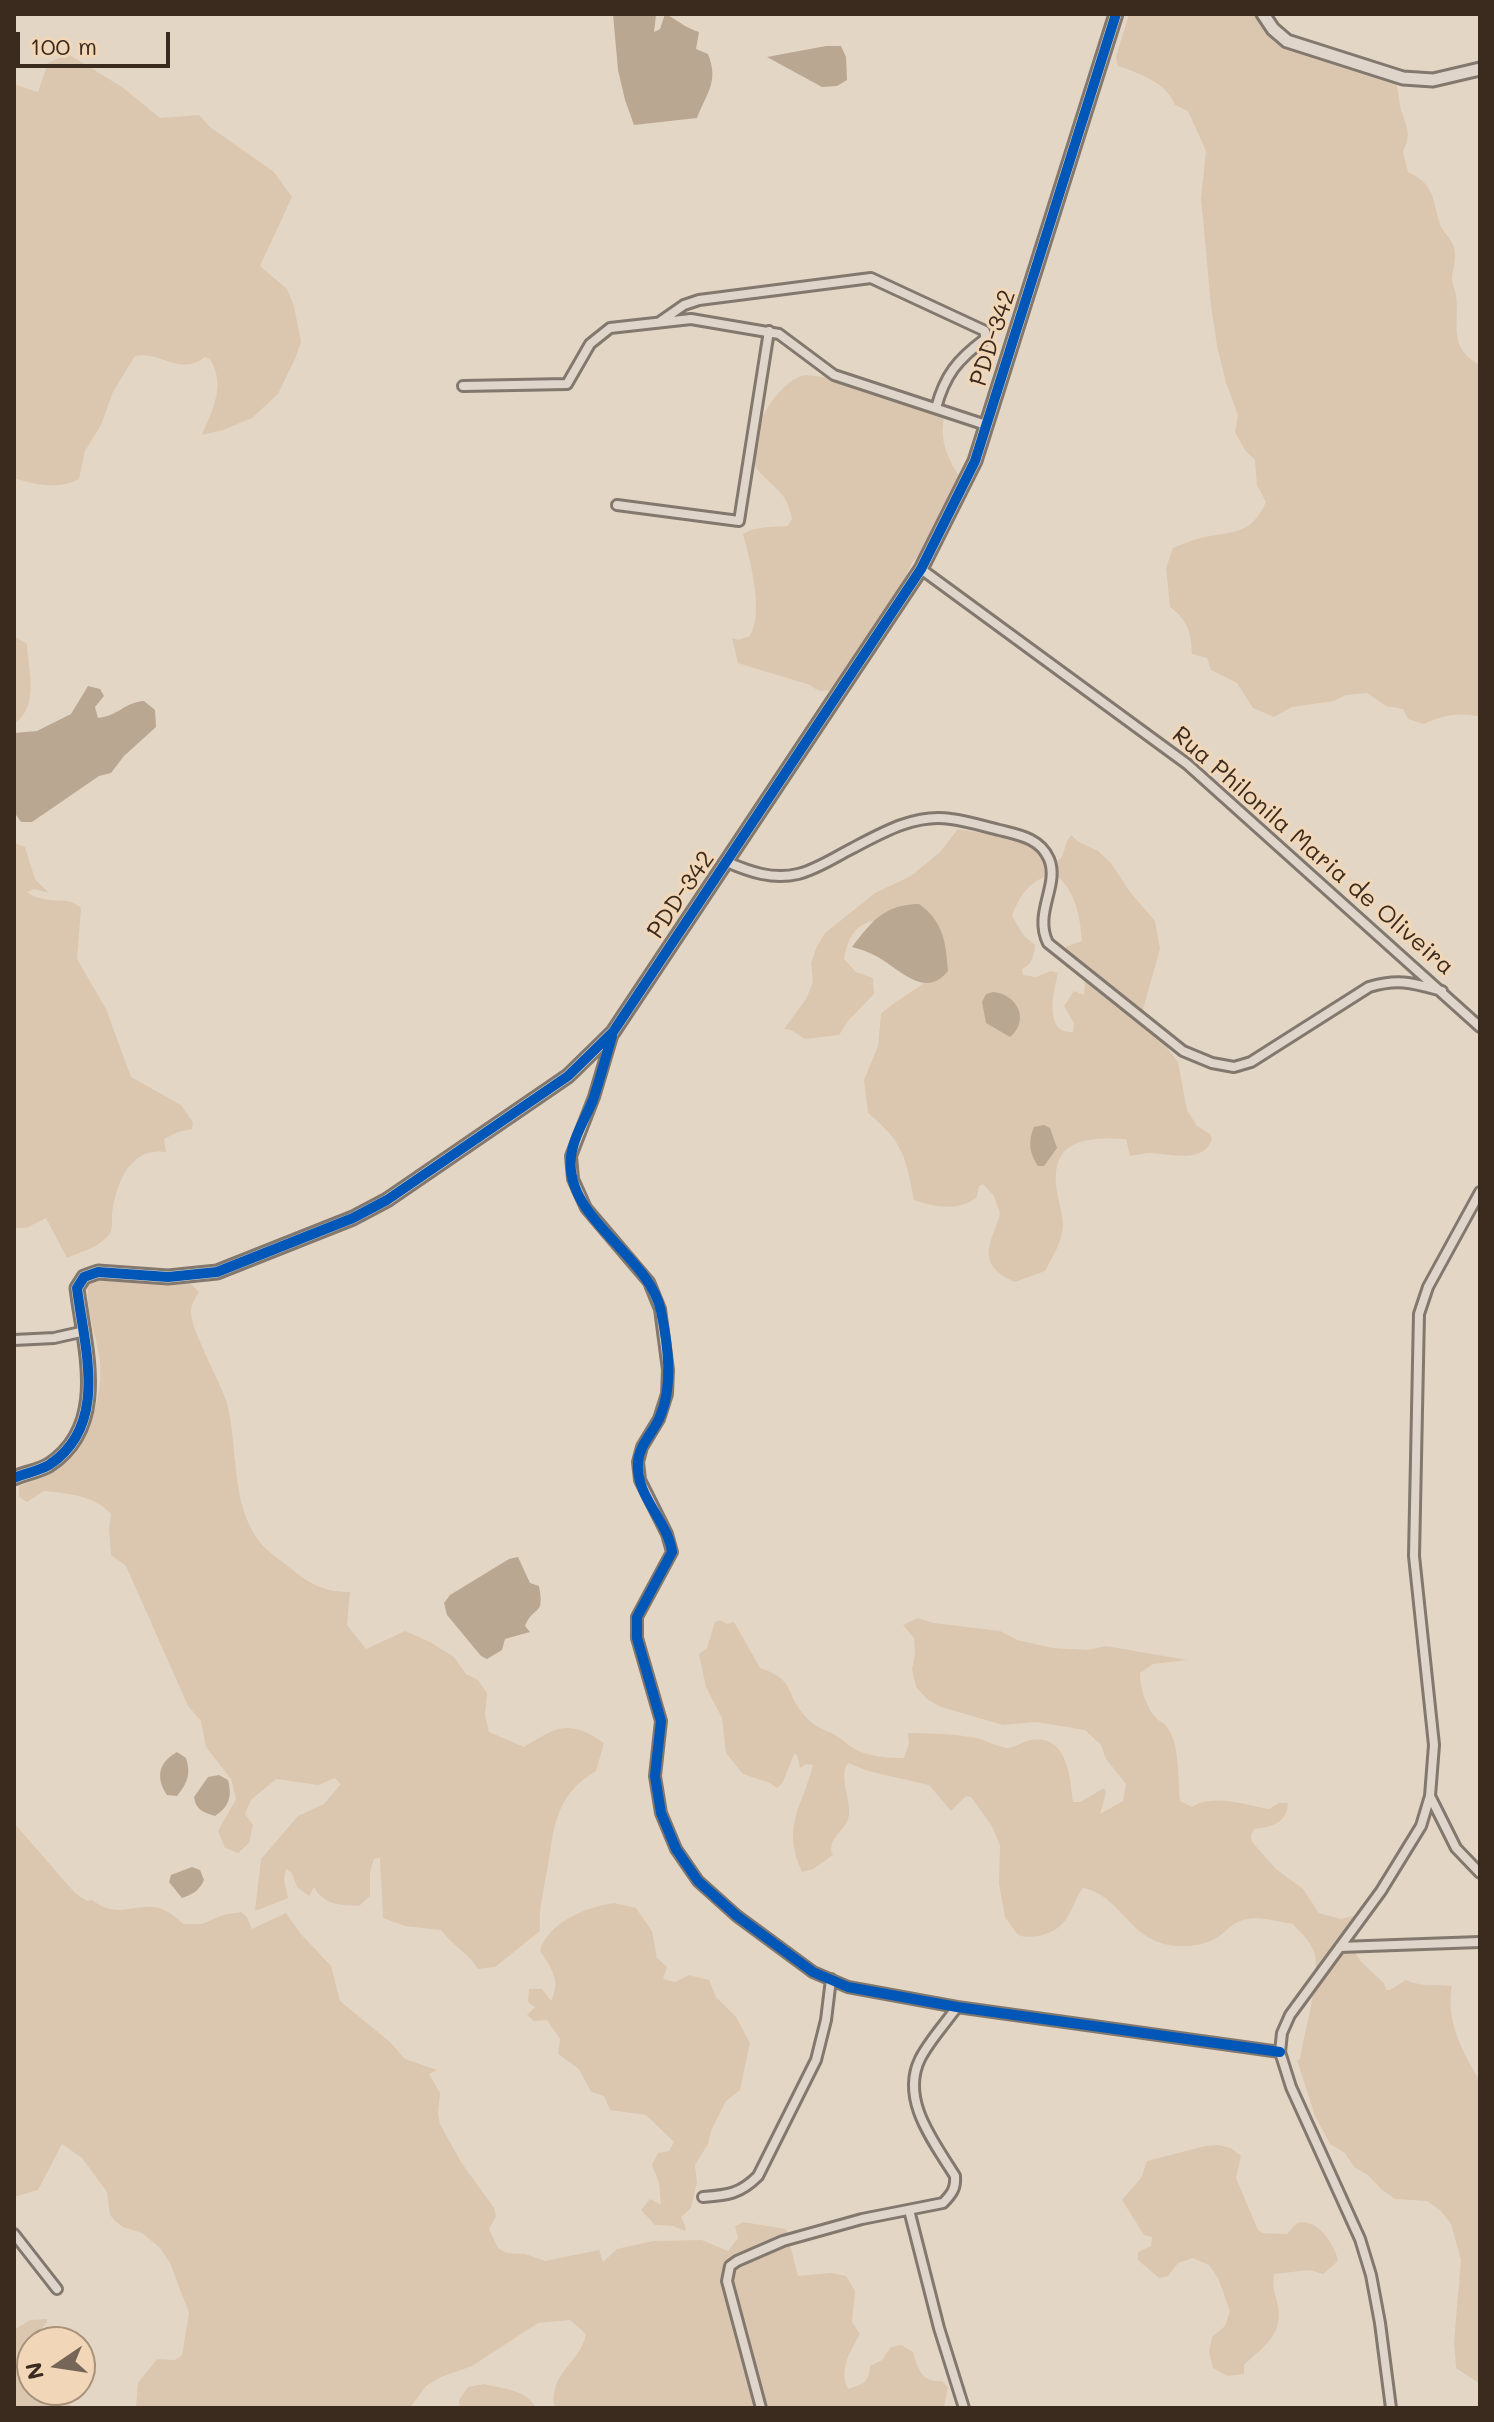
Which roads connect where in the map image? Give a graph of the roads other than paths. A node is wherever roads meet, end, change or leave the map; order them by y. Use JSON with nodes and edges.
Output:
{"nodes":[{"id":1,"x":1116,"y":14,"type":"edge"},
{"id":2,"x":1263,"y":14,"type":"edge"},
{"id":3,"x":1480,"y":69,"type":"edge"},
{"id":4,"x":660,"y":322,"type":"junction"},
{"id":5,"x":769,"y":331,"type":"junction"},
{"id":6,"x":463,"y":386,"type":"dead end"},
{"id":7,"x":936,"y":408,"type":"junction"},
{"id":8,"x":986,"y":425,"type":"junction"},
{"id":9,"x":617,"y":505,"type":"dead end"},
{"id":10,"x":921,"y":569,"type":"junction"},
{"id":11,"x":727,"y":862,"type":"junction"},
{"id":12,"x":1442,"y":991,"type":"junction"},
{"id":13,"x":1480,"y":1027,"type":"edge"},
{"id":14,"x":613,"y":1032,"type":"junction"},
{"id":15,"x":1480,"y":1192,"type":"edge"},
{"id":16,"x":85,"y":1331,"type":"junction"},
{"id":17,"x":14,"y":1340,"type":"edge"},
{"id":18,"x":14,"y":1478,"type":"edge"},
{"id":19,"x":1430,"y":1796,"type":"junction"},
{"id":20,"x":1480,"y":1873,"type":"edge"},
{"id":21,"x":1480,"y":1942,"type":"edge"},
{"id":22,"x":1340,"y":1947,"type":"junction"},
{"id":23,"x":831,"y":1979,"type":"junction"},
{"id":24,"x":957,"y":2007,"type":"junction"},
{"id":25,"x":1280,"y":2052,"type":"junction"},
{"id":26,"x":703,"y":2197,"type":"dead end"},
{"id":27,"x":909,"y":2210,"type":"junction"},
{"id":28,"x":14,"y":2234,"type":"edge"},
{"id":29,"x":57,"y":2289,"type":"dead end"},
{"id":30,"x":761,"y":2408,"type":"edge"},
{"id":31,"x":964,"y":2408,"type":"edge"},
{"id":32,"x":1391,"y":2408,"type":"edge"}],
"edges":[{"from":1,"to":8,"type":"street","name":"PDD-342","number":"PDD-342"},
{"from":2,"to":3,"type":"street"},
{"from":4,"to":5,"type":"street"},
{"from":4,"to":6,"type":"street"},
{"from":4,"to":7,"type":"street"},
{"from":5,"to":7,"type":"street"},
{"from":5,"to":9,"type":"street"},
{"from":7,"to":8,"type":"street"},
{"from":8,"to":10,"type":"street","name":"PDD-342","number":"PDD-342"},
{"from":10,"to":11,"type":"street","name":"PDD-342","number":"PDD-342"},
{"from":10,"to":12,"type":"street","name":"Rua Philonila Maria de Oliveira"},
{"from":11,"to":12,"type":"street"},
{"from":11,"to":14,"type":"street","name":"PDD-342","number":"PDD-342"},
{"from":12,"to":13,"type":"street","name":"Rua Philonila Maria de Oliveira"},
{"from":14,"to":16,"type":"street","name":"PDD-342","number":"PDD-342"},
{"from":14,"to":23,"type":"street"},
{"from":15,"to":19,"type":"street"},
{"from":16,"to":17,"type":"street"},
{"from":16,"to":18,"type":"street","name":"PDD-342","number":"PDD-342"},
{"from":19,"to":20,"type":"street"},
{"from":19,"to":22,"type":"street"},
{"from":21,"to":22,"type":"street"},
{"from":22,"to":25,"type":"street"},
{"from":23,"to":24,"type":"street"},
{"from":23,"to":26,"type":"street"},
{"from":24,"to":25,"type":"street"},
{"from":24,"to":27,"type":"street"},
{"from":25,"to":32,"type":"street"},
{"from":27,"to":30,"type":"street"},
{"from":27,"to":31,"type":"street"},
{"from":28,"to":29,"type":"street"}]}
